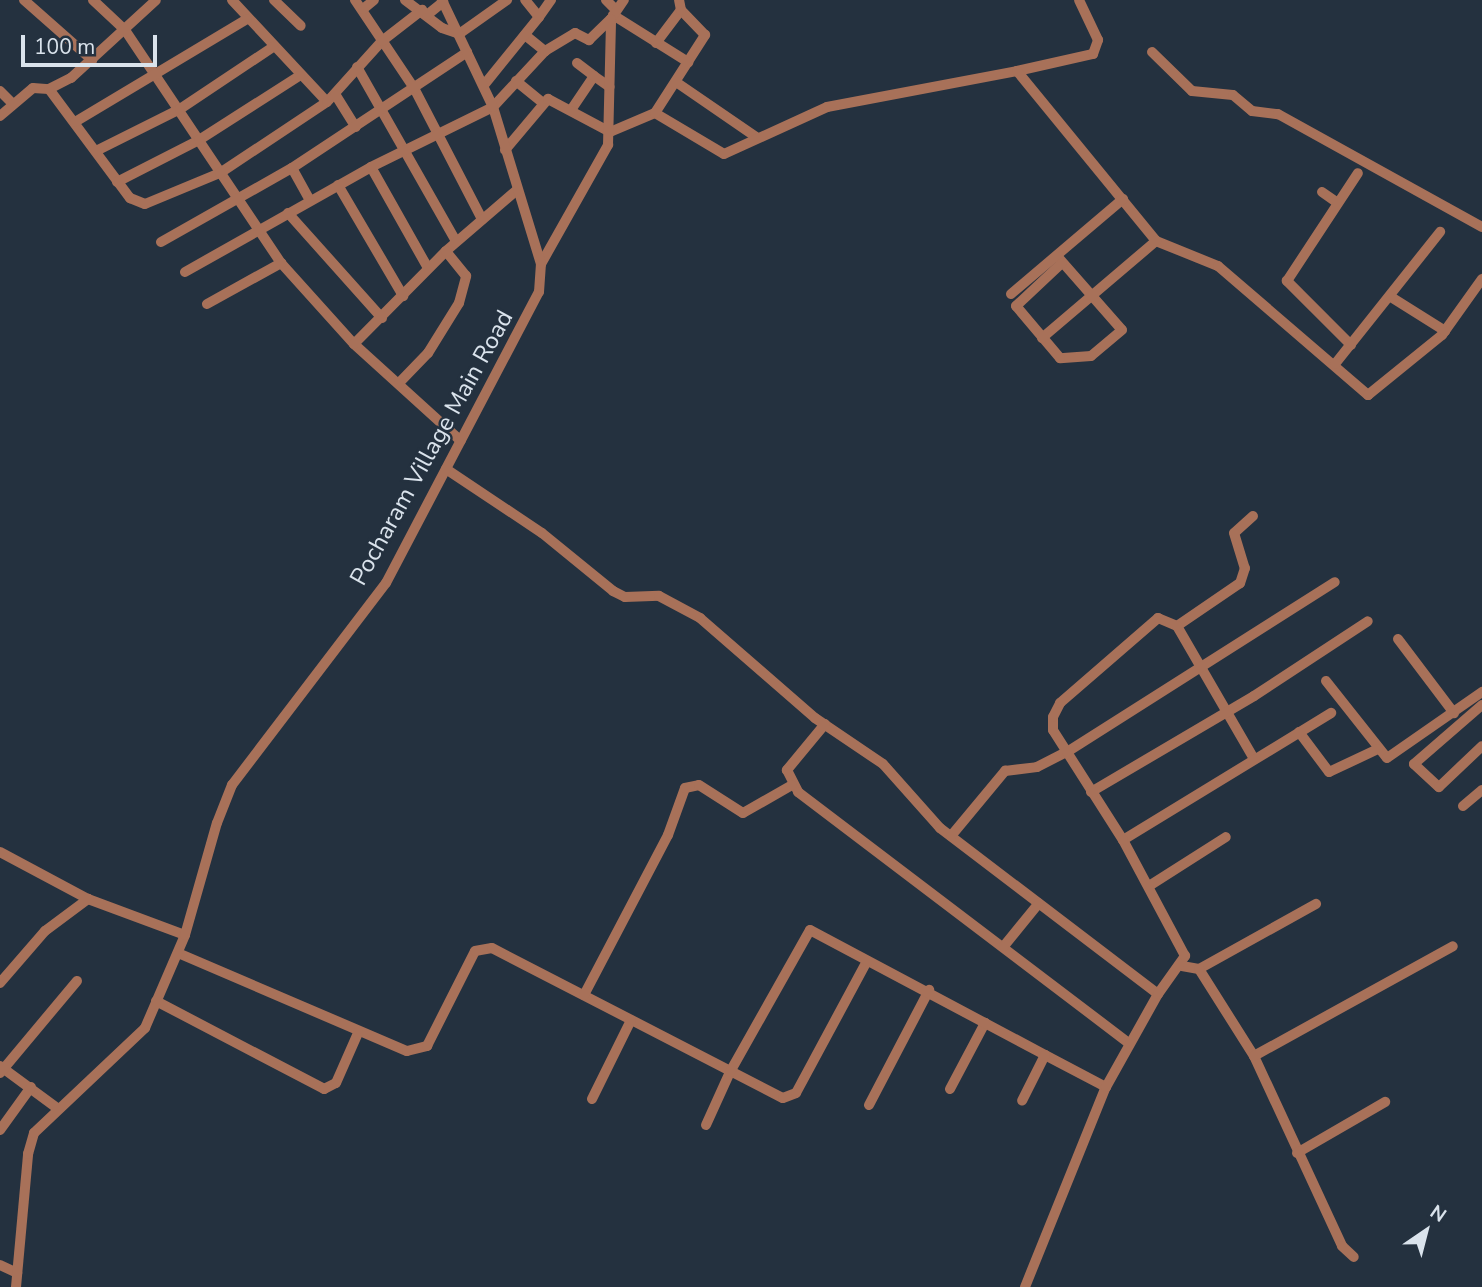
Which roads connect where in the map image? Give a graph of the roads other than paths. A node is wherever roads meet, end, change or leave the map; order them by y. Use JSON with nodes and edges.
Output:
{"nodes":[{"id":1,"x":24,"y":0,"type":"edge"},
{"id":2,"x":93,"y":0,"type":"edge"},
{"id":3,"x":156,"y":0,"type":"edge"},
{"id":4,"x":249,"y":0,"type":"edge"},
{"id":5,"x":274,"y":0,"type":"edge"},
{"id":6,"x":355,"y":0,"type":"edge"},
{"id":7,"x":374,"y":0,"type":"edge"},
{"id":8,"x":405,"y":0,"type":"edge"},
{"id":9,"x":507,"y":0,"type":"edge"},
{"id":10,"x":524,"y":0,"type":"edge"},
{"id":11,"x":551,"y":0,"type":"edge"},
{"id":12,"x":606,"y":0,"type":"edge"},
{"id":13,"x":624,"y":0,"type":"edge"},
{"id":14,"x":1079,"y":0,"type":"edge"},
{"id":15,"x":447,"y":3,"type":"edge"},
{"id":16,"x":236,"y":4,"type":"edge"},
{"id":17,"x":680,"y":5,"type":"edge"},
{"id":18,"x":363,"y":9,"type":"junction"},
{"id":19,"x":425,"y":13,"type":"junction"},
{"id":20,"x":613,"y":15,"type":"junction"},
{"id":21,"x":539,"y":17,"type":"junction"},
{"id":22,"x":247,"y":19,"type":"junction"},
{"id":23,"x":301,"y":26,"type":"dead end"},
{"id":24,"x":125,"y":30,"type":"junction"},
{"id":25,"x":459,"y":34,"type":"junction"},
{"id":26,"x":525,"y":35,"type":"junction"},
{"id":27,"x":382,"y":41,"type":"junction"},
{"id":28,"x":656,"y":43,"type":"junction"},
{"id":29,"x":273,"y":47,"type":"junction"},
{"id":30,"x":545,"y":51,"type":"junction"},
{"id":31,"x":467,"y":52,"type":"junction"},
{"id":32,"x":1152,"y":52,"type":"dead end"},
{"id":33,"x":92,"y":60,"type":"junction"},
{"id":34,"x":688,"y":62,"type":"junction"},
{"id":35,"x":577,"y":63,"type":"dead end"},
{"id":36,"x":357,"y":67,"type":"junction"},
{"id":37,"x":1017,"y":71,"type":"junction"},
{"id":38,"x":157,"y":76,"type":"junction"},
{"id":39,"x":299,"y":76,"type":"junction"},
{"id":40,"x":594,"y":76,"type":"junction"},
{"id":41,"x":516,"y":81,"type":"junction"},
{"id":42,"x":676,"y":82,"type":"junction"},
{"id":43,"x":484,"y":85,"type":"junction"},
{"id":44,"x":610,"y":87,"type":"junction"},
{"id":45,"x":414,"y":88,"type":"junction"},
{"id":46,"x":49,"y":89,"type":"junction"},
{"id":47,"x":0,"y":91,"type":"edge"},
{"id":48,"x":335,"y":94,"type":"junction"},
{"id":49,"x":327,"y":102,"type":"junction"},
{"id":50,"x":542,"y":102,"type":"junction"},
{"id":51,"x":13,"y":104,"type":"junction"},
{"id":52,"x":494,"y":107,"type":"junction"},
{"id":53,"x":180,"y":109,"type":"junction"},
{"id":54,"x":382,"y":109,"type":"junction"},
{"id":55,"x":571,"y":110,"type":"junction"},
{"id":56,"x":655,"y":113,"type":"junction"},
{"id":57,"x":0,"y":116,"type":"edge"},
{"id":58,"x":75,"y":122,"type":"junction"},
{"id":59,"x":356,"y":127,"type":"junction"},
{"id":60,"x":610,"y":132,"type":"junction"},
{"id":61,"x":439,"y":134,"type":"junction"},
{"id":62,"x":756,"y":137,"type":"junction"},
{"id":63,"x":199,"y":140,"type":"junction"},
{"id":64,"x":505,"y":149,"type":"junction"},
{"id":65,"x":405,"y":150,"type":"junction"},
{"id":66,"x":96,"y":151,"type":"junction"},
{"id":67,"x":371,"y":167,"type":"junction"},
{"id":68,"x":292,"y":168,"type":"junction"},
{"id":69,"x":220,"y":173,"type":"junction"},
{"id":70,"x":1358,"y":173,"type":"dead end"},
{"id":71,"x":117,"y":182,"type":"junction"},
{"id":72,"x":338,"y":185,"type":"junction"},
{"id":73,"x":517,"y":190,"type":"junction"},
{"id":74,"x":1322,"y":192,"type":"dead end"},
{"id":75,"x":310,"y":200,"type":"junction"},
{"id":76,"x":1123,"y":200,"type":"junction"},
{"id":77,"x":237,"y":201,"type":"junction"},
{"id":78,"x":1338,"y":203,"type":"junction"},
{"id":79,"x":288,"y":213,"type":"junction"},
{"id":80,"x":482,"y":219,"type":"junction"},
{"id":81,"x":1482,"y":227,"type":"edge"},
{"id":82,"x":257,"y":230,"type":"junction"},
{"id":83,"x":1440,"y":232,"type":"dead end"},
{"id":84,"x":1156,"y":241,"type":"junction"},
{"id":85,"x":161,"y":242,"type":"dead end"},
{"id":86,"x":457,"y":242,"type":"junction"},
{"id":87,"x":446,"y":251,"type":"junction"},
{"id":88,"x":1060,"y":260,"type":"junction"},
{"id":89,"x":281,"y":263,"type":"junction"},
{"id":90,"x":541,"y":264,"type":"junction"},
{"id":91,"x":428,"y":268,"type":"junction"},
{"id":92,"x":185,"y":272,"type":"dead end"},
{"id":93,"x":1482,"y":279,"type":"edge"},
{"id":94,"x":1011,"y":294,"type":"dead end"},
{"id":95,"x":403,"y":296,"type":"junction"},
{"id":96,"x":1093,"y":296,"type":"junction"},
{"id":97,"x":1391,"y":297,"type":"junction"},
{"id":98,"x":207,"y":304,"type":"dead end"},
{"id":99,"x":382,"y":318,"type":"junction"},
{"id":100,"x":1445,"y":331,"type":"junction"},
{"id":101,"x":1042,"y":338,"type":"junction"},
{"id":102,"x":354,"y":344,"type":"junction"},
{"id":103,"x":1351,"y":345,"type":"junction"},
{"id":104,"x":1335,"y":364,"type":"junction"},
{"id":105,"x":399,"y":383,"type":"junction"},
{"id":106,"x":461,"y":441,"type":"junction"},
{"id":107,"x":446,"y":469,"type":"junction"},
{"id":108,"x":1253,"y":516,"type":"dead end"},
{"id":109,"x":1335,"y":582,"type":"dead end"},
{"id":110,"x":1368,"y":621,"type":"dead end"},
{"id":111,"x":1177,"y":626,"type":"junction"},
{"id":112,"x":1398,"y":639,"type":"dead end"},
{"id":113,"x":1200,"y":671,"type":"junction"},
{"id":114,"x":1326,"y":681,"type":"dead end"},
{"id":115,"x":1482,"y":692,"type":"edge"},
{"id":116,"x":1482,"y":705,"type":"edge"},
{"id":117,"x":1227,"y":712,"type":"junction"},
{"id":118,"x":1331,"y":712,"type":"dead end"},
{"id":119,"x":1454,"y":713,"type":"junction"},
{"id":120,"x":825,"y":724,"type":"junction"},
{"id":121,"x":1299,"y":732,"type":"junction"},
{"id":122,"x":1482,"y":746,"type":"edge"},
{"id":123,"x":1378,"y":749,"type":"junction"},
{"id":124,"x":1067,"y":752,"type":"junction"},
{"id":125,"x":1254,"y":759,"type":"junction"},
{"id":126,"x":792,"y":785,"type":"junction"},
{"id":127,"x":1482,"y":790,"type":"edge"},
{"id":128,"x":1091,"y":792,"type":"junction"},
{"id":129,"x":1463,"y":806,"type":"dead end"},
{"id":130,"x":951,"y":836,"type":"junction"},
{"id":131,"x":1226,"y":837,"type":"dead end"},
{"id":132,"x":1123,"y":839,"type":"junction"},
{"id":133,"x":0,"y":852,"type":"edge"},
{"id":134,"x":1149,"y":886,"type":"junction"},
{"id":135,"x":88,"y":899,"type":"junction"},
{"id":136,"x":1039,"y":903,"type":"junction"},
{"id":137,"x":1316,"y":904,"type":"dead end"},
{"id":138,"x":185,"y":935,"type":"junction"},
{"id":139,"x":1004,"y":946,"type":"junction"},
{"id":140,"x":1453,"y":946,"type":"dead end"},
{"id":141,"x":178,"y":953,"type":"junction"},
{"id":142,"x":867,"y":961,"type":"junction"},
{"id":143,"x":1182,"y":966,"type":"junction"},
{"id":144,"x":1199,"y":969,"type":"junction"},
{"id":145,"x":77,"y":981,"type":"dead end"},
{"id":146,"x":0,"y":983,"type":"edge"},
{"id":147,"x":929,"y":990,"type":"junction"},
{"id":148,"x":1158,"y":993,"type":"junction"},
{"id":149,"x":584,"y":995,"type":"junction"},
{"id":150,"x":156,"y":1001,"type":"junction"},
{"id":151,"x":631,"y":1020,"type":"junction"},
{"id":152,"x":985,"y":1023,"type":"junction"},
{"id":153,"x":358,"y":1033,"type":"junction"},
{"id":154,"x":1129,"y":1043,"type":"junction"},
{"id":155,"x":1045,"y":1055,"type":"junction"},
{"id":156,"x":1254,"y":1056,"type":"junction"},
{"id":157,"x":1,"y":1069,"type":"edge"},
{"id":158,"x":730,"y":1072,"type":"junction"},
{"id":159,"x":31,"y":1087,"type":"junction"},
{"id":160,"x":1106,"y":1087,"type":"junction"},
{"id":161,"x":950,"y":1088,"type":"dead end"},
{"id":162,"x":592,"y":1099,"type":"dead end"},
{"id":163,"x":1022,"y":1101,"type":"dead end"},
{"id":164,"x":1385,"y":1102,"type":"dead end"},
{"id":165,"x":869,"y":1105,"type":"dead end"},
{"id":166,"x":57,"y":1108,"type":"junction"},
{"id":167,"x":706,"y":1125,"type":"dead end"},
{"id":168,"x":0,"y":1130,"type":"edge"},
{"id":169,"x":1297,"y":1153,"type":"junction"},
{"id":170,"x":1354,"y":1257,"type":"dead end"},
{"id":171,"x":0,"y":1265,"type":"edge"},
{"id":172,"x":17,"y":1273,"type":"junction"},
{"id":173,"x":16,"y":1287,"type":"edge"},
{"id":174,"x":1024,"y":1287,"type":"edge"}],
"edges":[{"from":1,"to":33,"type":"street"},
{"from":2,"to":24,"type":"street"},
{"from":3,"to":24,"type":"street"},
{"from":4,"to":16,"type":"street"},
{"from":5,"to":23,"type":"street"},
{"from":6,"to":18,"type":"street"},
{"from":7,"to":18,"type":"street"},
{"from":8,"to":19,"type":"street"},
{"from":9,"to":25,"type":"street"},
{"from":10,"to":21,"type":"street"},
{"from":11,"to":21,"type":"street"},
{"from":12,"to":20,"type":"street"},
{"from":13,"to":20,"type":"street"},
{"from":14,"to":37,"type":"street"},
{"from":15,"to":19,"type":"street"},
{"from":15,"to":25,"type":"street","name":"Pocharam Village Main Road"},
{"from":16,"to":22,"type":"street"},
{"from":17,"to":28,"type":"street"},
{"from":17,"to":34,"type":"street"},
{"from":18,"to":27,"type":"street"},
{"from":19,"to":25,"type":"street"},
{"from":19,"to":27,"type":"street"},
{"from":20,"to":28,"type":"street"},
{"from":20,"to":30,"type":"street"},
{"from":20,"to":44,"type":"street"},
{"from":21,"to":26,"type":"street"},
{"from":22,"to":29,"type":"street"},
{"from":22,"to":38,"type":"street"},
{"from":24,"to":33,"type":"street"},
{"from":24,"to":38,"type":"street"},
{"from":25,"to":31,"type":"street","name":"Pocharam Village Main Road"},
{"from":26,"to":30,"type":"street"},
{"from":26,"to":43,"type":"street"},
{"from":27,"to":36,"type":"street"},
{"from":27,"to":45,"type":"street"},
{"from":28,"to":34,"type":"street"},
{"from":29,"to":39,"type":"street"},
{"from":29,"to":53,"type":"street"},
{"from":30,"to":41,"type":"street"},
{"from":31,"to":43,"type":"street","name":"Pocharam Village Main Road"},
{"from":31,"to":45,"type":"street"},
{"from":32,"to":81,"type":"street"},
{"from":33,"to":46,"type":"street"},
{"from":34,"to":42,"type":"street"},
{"from":35,"to":40,"type":"street"},
{"from":36,"to":48,"type":"street"},
{"from":36,"to":54,"type":"street"},
{"from":37,"to":62,"type":"street"},
{"from":37,"to":76,"type":"street"},
{"from":38,"to":53,"type":"street"},
{"from":38,"to":58,"type":"street"},
{"from":39,"to":49,"type":"street"},
{"from":39,"to":63,"type":"street"},
{"from":40,"to":44,"type":"street"},
{"from":40,"to":55,"type":"street"},
{"from":41,"to":50,"type":"street"},
{"from":41,"to":52,"type":"street"},
{"from":42,"to":56,"type":"street"},
{"from":42,"to":62,"type":"street"},
{"from":43,"to":52,"type":"street","name":"Pocharam Village Main Road"},
{"from":44,"to":60,"type":"street"},
{"from":45,"to":54,"type":"street"},
{"from":45,"to":61,"type":"street"},
{"from":46,"to":51,"type":"street"},
{"from":46,"to":58,"type":"street"},
{"from":47,"to":51,"type":"street"},
{"from":48,"to":49,"type":"street"},
{"from":48,"to":59,"type":"street"},
{"from":49,"to":69,"type":"street"},
{"from":50,"to":55,"type":"street"},
{"from":50,"to":64,"type":"street"},
{"from":51,"to":57,"type":"street"},
{"from":52,"to":61,"type":"street"},
{"from":52,"to":64,"type":"street","name":"Pocharam Village Main Road"},
{"from":53,"to":63,"type":"street"},
{"from":53,"to":66,"type":"street"},
{"from":54,"to":59,"type":"street"},
{"from":54,"to":65,"type":"street"},
{"from":55,"to":60,"type":"street"},
{"from":56,"to":60,"type":"street"},
{"from":56,"to":62,"type":"street"},
{"from":58,"to":66,"type":"street"},
{"from":59,"to":68,"type":"street"},
{"from":60,"to":90,"type":"street"},
{"from":61,"to":65,"type":"street"},
{"from":61,"to":80,"type":"street"},
{"from":63,"to":69,"type":"street"},
{"from":63,"to":71,"type":"street"},
{"from":64,"to":73,"type":"street","name":"Pocharam Village Main Road"},
{"from":65,"to":67,"type":"street"},
{"from":65,"to":86,"type":"street"},
{"from":66,"to":71,"type":"street"},
{"from":67,"to":72,"type":"street"},
{"from":67,"to":91,"type":"street"},
{"from":68,"to":75,"type":"street"},
{"from":68,"to":77,"type":"street"},
{"from":69,"to":71,"type":"street"},
{"from":69,"to":77,"type":"street"},
{"from":70,"to":78,"type":"street"},
{"from":72,"to":75,"type":"street"},
{"from":72,"to":95,"type":"street"},
{"from":73,"to":80,"type":"street"},
{"from":73,"to":90,"type":"street","name":"Pocharam Village Main Road"},
{"from":74,"to":78,"type":"street"},
{"from":75,"to":79,"type":"street"},
{"from":76,"to":84,"type":"street"},
{"from":76,"to":88,"type":"street"},
{"from":77,"to":82,"type":"street"},
{"from":77,"to":85,"type":"street"},
{"from":78,"to":103,"type":"street"},
{"from":79,"to":82,"type":"street"},
{"from":79,"to":99,"type":"street"},
{"from":80,"to":86,"type":"street"},
{"from":82,"to":89,"type":"street"},
{"from":82,"to":92,"type":"street"},
{"from":83,"to":97,"type":"street"},
{"from":84,"to":96,"type":"street"},
{"from":84,"to":104,"type":"street"},
{"from":86,"to":87,"type":"street"},
{"from":87,"to":91,"type":"street"},
{"from":87,"to":105,"type":"street"},
{"from":88,"to":94,"type":"street"},
{"from":88,"to":96,"type":"street"},
{"from":88,"to":101,"type":"street"},
{"from":89,"to":98,"type":"street"},
{"from":89,"to":102,"type":"street"},
{"from":90,"to":106,"type":"street","name":"Pocharam Village Main Road"},
{"from":91,"to":95,"type":"street"},
{"from":93,"to":100,"type":"street"},
{"from":95,"to":99,"type":"street"},
{"from":96,"to":101,"type":"street"},
{"from":96,"to":101,"type":"street"},
{"from":97,"to":100,"type":"street"},
{"from":97,"to":103,"type":"street"},
{"from":99,"to":102,"type":"street"},
{"from":100,"to":104,"type":"street"},
{"from":102,"to":105,"type":"street"},
{"from":103,"to":104,"type":"street"},
{"from":105,"to":106,"type":"street"},
{"from":106,"to":107,"type":"street","name":"Pocharam Village Main Road"},
{"from":107,"to":120,"type":"street"},
{"from":107,"to":138,"type":"street","name":"Pocharam Village Main Road"},
{"from":108,"to":111,"type":"street"},
{"from":109,"to":113,"type":"street"},
{"from":110,"to":117,"type":"street"},
{"from":111,"to":113,"type":"street"},
{"from":111,"to":124,"type":"street"},
{"from":112,"to":119,"type":"street"},
{"from":113,"to":117,"type":"street"},
{"from":113,"to":124,"type":"street"},
{"from":114,"to":123,"type":"street"},
{"from":115,"to":119,"type":"street"},
{"from":116,"to":122,"type":"street"},
{"from":117,"to":125,"type":"street"},
{"from":117,"to":128,"type":"street"},
{"from":118,"to":121,"type":"street"},
{"from":119,"to":123,"type":"street"},
{"from":120,"to":126,"type":"street"},
{"from":120,"to":130,"type":"street"},
{"from":121,"to":123,"type":"street"},
{"from":121,"to":125,"type":"street"},
{"from":124,"to":128,"type":"street"},
{"from":124,"to":130,"type":"street"},
{"from":125,"to":132,"type":"street"},
{"from":126,"to":139,"type":"street"},
{"from":126,"to":149,"type":"street"},
{"from":127,"to":129,"type":"street"},
{"from":128,"to":132,"type":"street"},
{"from":130,"to":136,"type":"street"},
{"from":131,"to":134,"type":"street"},
{"from":132,"to":134,"type":"street"},
{"from":133,"to":135,"type":"street"},
{"from":134,"to":143,"type":"street"},
{"from":135,"to":138,"type":"street"},
{"from":135,"to":146,"type":"street"},
{"from":136,"to":139,"type":"street"},
{"from":136,"to":148,"type":"street"},
{"from":137,"to":144,"type":"street"},
{"from":138,"to":141,"type":"street","name":"Pocharam Village Main Road"},
{"from":139,"to":154,"type":"street"},
{"from":140,"to":156,"type":"street"},
{"from":141,"to":150,"type":"street","name":"Pocharam Village Main Road"},
{"from":141,"to":153,"type":"street"},
{"from":142,"to":147,"type":"street"},
{"from":142,"to":158,"type":"street"},
{"from":142,"to":158,"type":"street"},
{"from":143,"to":144,"type":"street"},
{"from":143,"to":148,"type":"street"},
{"from":144,"to":156,"type":"street"},
{"from":145,"to":157,"type":"street"},
{"from":147,"to":152,"type":"street"},
{"from":147,"to":165,"type":"street"},
{"from":148,"to":154,"type":"street"},
{"from":149,"to":151,"type":"street"},
{"from":149,"to":153,"type":"street"},
{"from":150,"to":153,"type":"street"},
{"from":150,"to":166,"type":"street","name":"Pocharam Village Main Road"},
{"from":151,"to":158,"type":"street"},
{"from":151,"to":162,"type":"street"},
{"from":152,"to":155,"type":"street"},
{"from":152,"to":161,"type":"street"},
{"from":154,"to":160,"type":"street"},
{"from":155,"to":160,"type":"street"},
{"from":155,"to":163,"type":"street"},
{"from":156,"to":169,"type":"street"},
{"from":157,"to":159,"type":"street"},
{"from":158,"to":167,"type":"street"},
{"from":159,"to":166,"type":"street"},
{"from":159,"to":168,"type":"street"},
{"from":160,"to":174,"type":"street"},
{"from":164,"to":169,"type":"street"},
{"from":166,"to":172,"type":"street","name":"Pocharam Village Main Road"},
{"from":169,"to":170,"type":"street"},
{"from":171,"to":172,"type":"street"},
{"from":172,"to":173,"type":"street","name":"Pocharam Village Main Road"}]}
